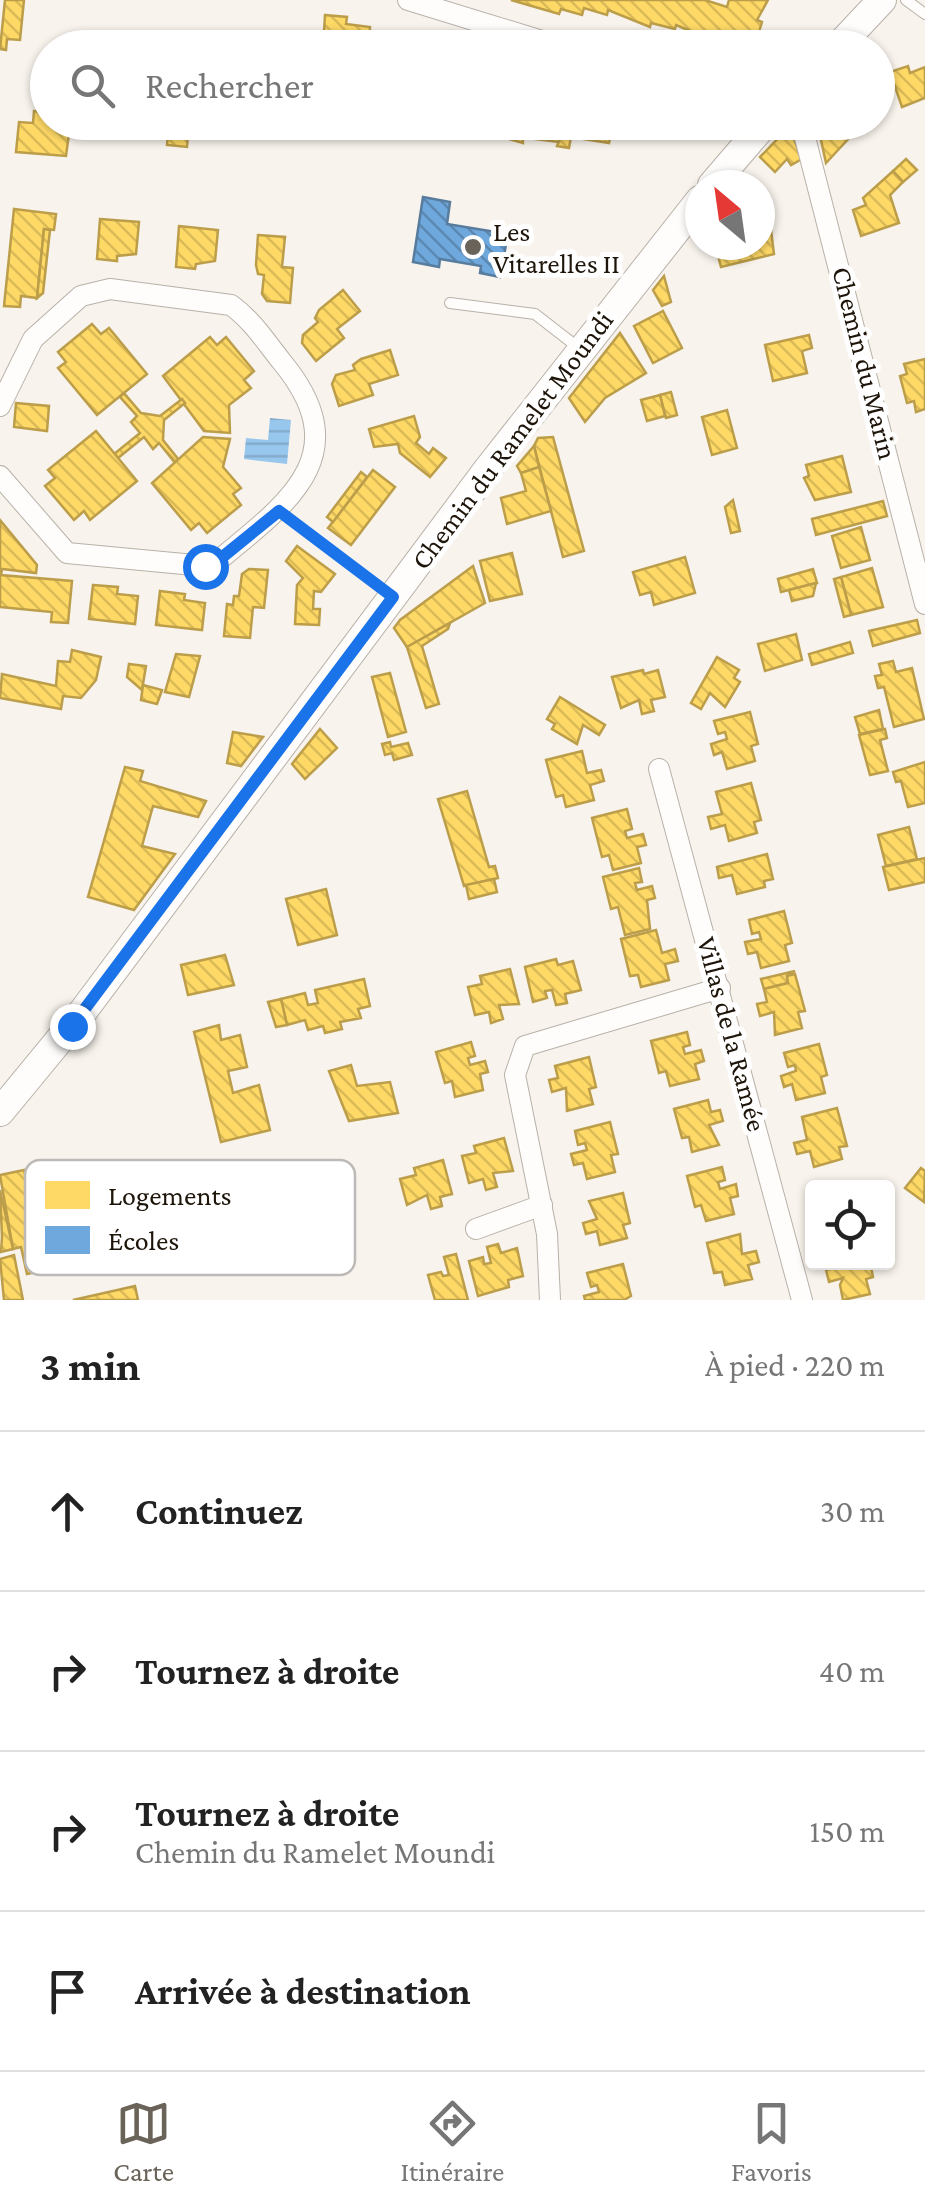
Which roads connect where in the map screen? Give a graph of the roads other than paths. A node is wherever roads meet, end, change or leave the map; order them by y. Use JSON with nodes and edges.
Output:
{"nodes":[{"id":1,"x":882,"y":0,"type":"edge"},
{"id":2,"x":906,"y":0,"type":"edge"},
{"id":3,"x":414,"y":1,"type":"edge"},
{"id":4,"x":925,"y":14,"type":"edge"},
{"id":5,"x":507,"y":30,"type":"edge"},
{"id":6,"x":854,"y":30,"type":"edge"},
{"id":7,"x":751,"y":140,"type":"edge"},
{"id":8,"x":807,"y":140,"type":"edge"},
{"id":9,"x":725,"y":170,"type":"edge"},
{"id":10,"x":685,"y":218,"type":"edge"},
{"id":11,"x":450,"y":303,"type":"dead end"},
{"id":12,"x":580,"y":348,"type":"junction"},
{"id":13,"x":0,"y":406,"type":"edge"},
{"id":14,"x":0,"y":476,"type":"edge"},
{"id":15,"x":925,"y":604,"type":"edge"},
{"id":16,"x":659,"y":770,"type":"dead end"},
{"id":17,"x":720,"y":988,"type":"junction"},
{"id":18,"x":0,"y":1112,"type":"edge"},
{"id":19,"x":542,"y":1205,"type":"junction"},
{"id":20,"x":476,"y":1230,"type":"dead end"},
{"id":21,"x":550,"y":1300,"type":"edge"},
{"id":22,"x":802,"y":1300,"type":"edge"}],
"edges":[{"from":1,"to":6,"type":"main road"},
{"from":2,"to":4,"type":"lane"},
{"from":3,"to":5,"type":"street"},
{"from":7,"to":9,"type":"main road"},
{"from":8,"to":15,"type":"street","name":"Chemin du Marin"},
{"from":10,"to":12,"type":"main road","name":"Chemin du Ramelet Moundi"},
{"from":11,"to":12,"type":"lane"},
{"from":12,"to":18,"type":"main road","name":"Chemin du Ramelet Moundi"},
{"from":13,"to":14,"type":"street"},
{"from":16,"to":17,"type":"street","name":"Villas de la Ramée"},
{"from":17,"to":19,"type":"street"},
{"from":17,"to":22,"type":"street","name":"Villas de la Ramée"},
{"from":19,"to":20,"type":"street"},
{"from":19,"to":21,"type":"street"}]}
